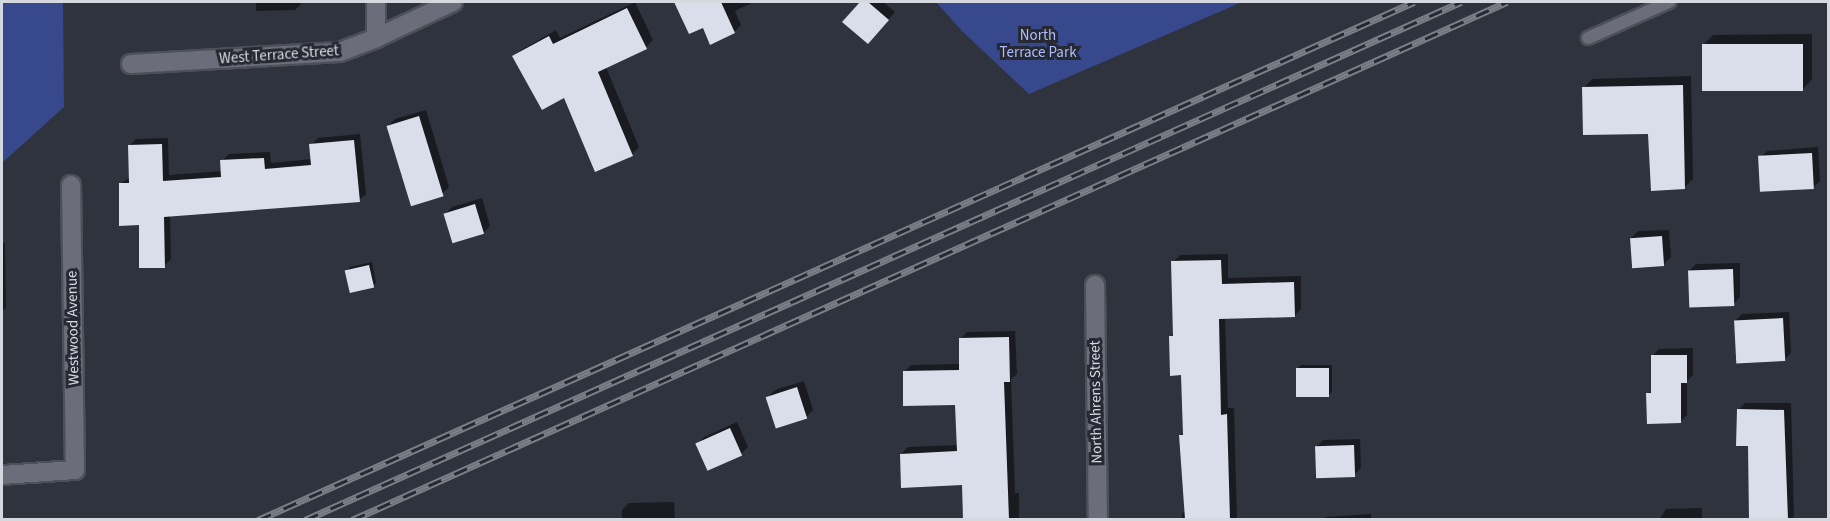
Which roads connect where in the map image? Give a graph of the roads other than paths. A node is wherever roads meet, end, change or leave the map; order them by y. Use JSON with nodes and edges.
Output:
{"nodes":[{"id":1,"x":376,"y":2,"type":"edge"},
{"id":2,"x":453,"y":2,"type":"edge"},
{"id":3,"x":1670,"y":2,"type":"edge"},
{"id":4,"x":376,"y":38,"type":"junction"},
{"id":5,"x":1588,"y":38,"type":"dead end"},
{"id":6,"x":131,"y":64,"type":"dead end"},
{"id":7,"x":71,"y":186,"type":"dead end"},
{"id":8,"x":1095,"y":285,"type":"dead end"},
{"id":9,"x":2,"y":475,"type":"edge"},
{"id":10,"x":1098,"y":519,"type":"edge"}],
"edges":[{"from":1,"to":4,"type":"street"},
{"from":2,"to":4,"type":"street","name":"West Terrace Street"},
{"from":3,"to":5,"type":"lane"},
{"from":4,"to":6,"type":"street","name":"West Terrace Street"},
{"from":7,"to":9,"type":"street","name":"Westwood Avenue"},
{"from":8,"to":10,"type":"street","name":"North Ahrens Street"}]}
